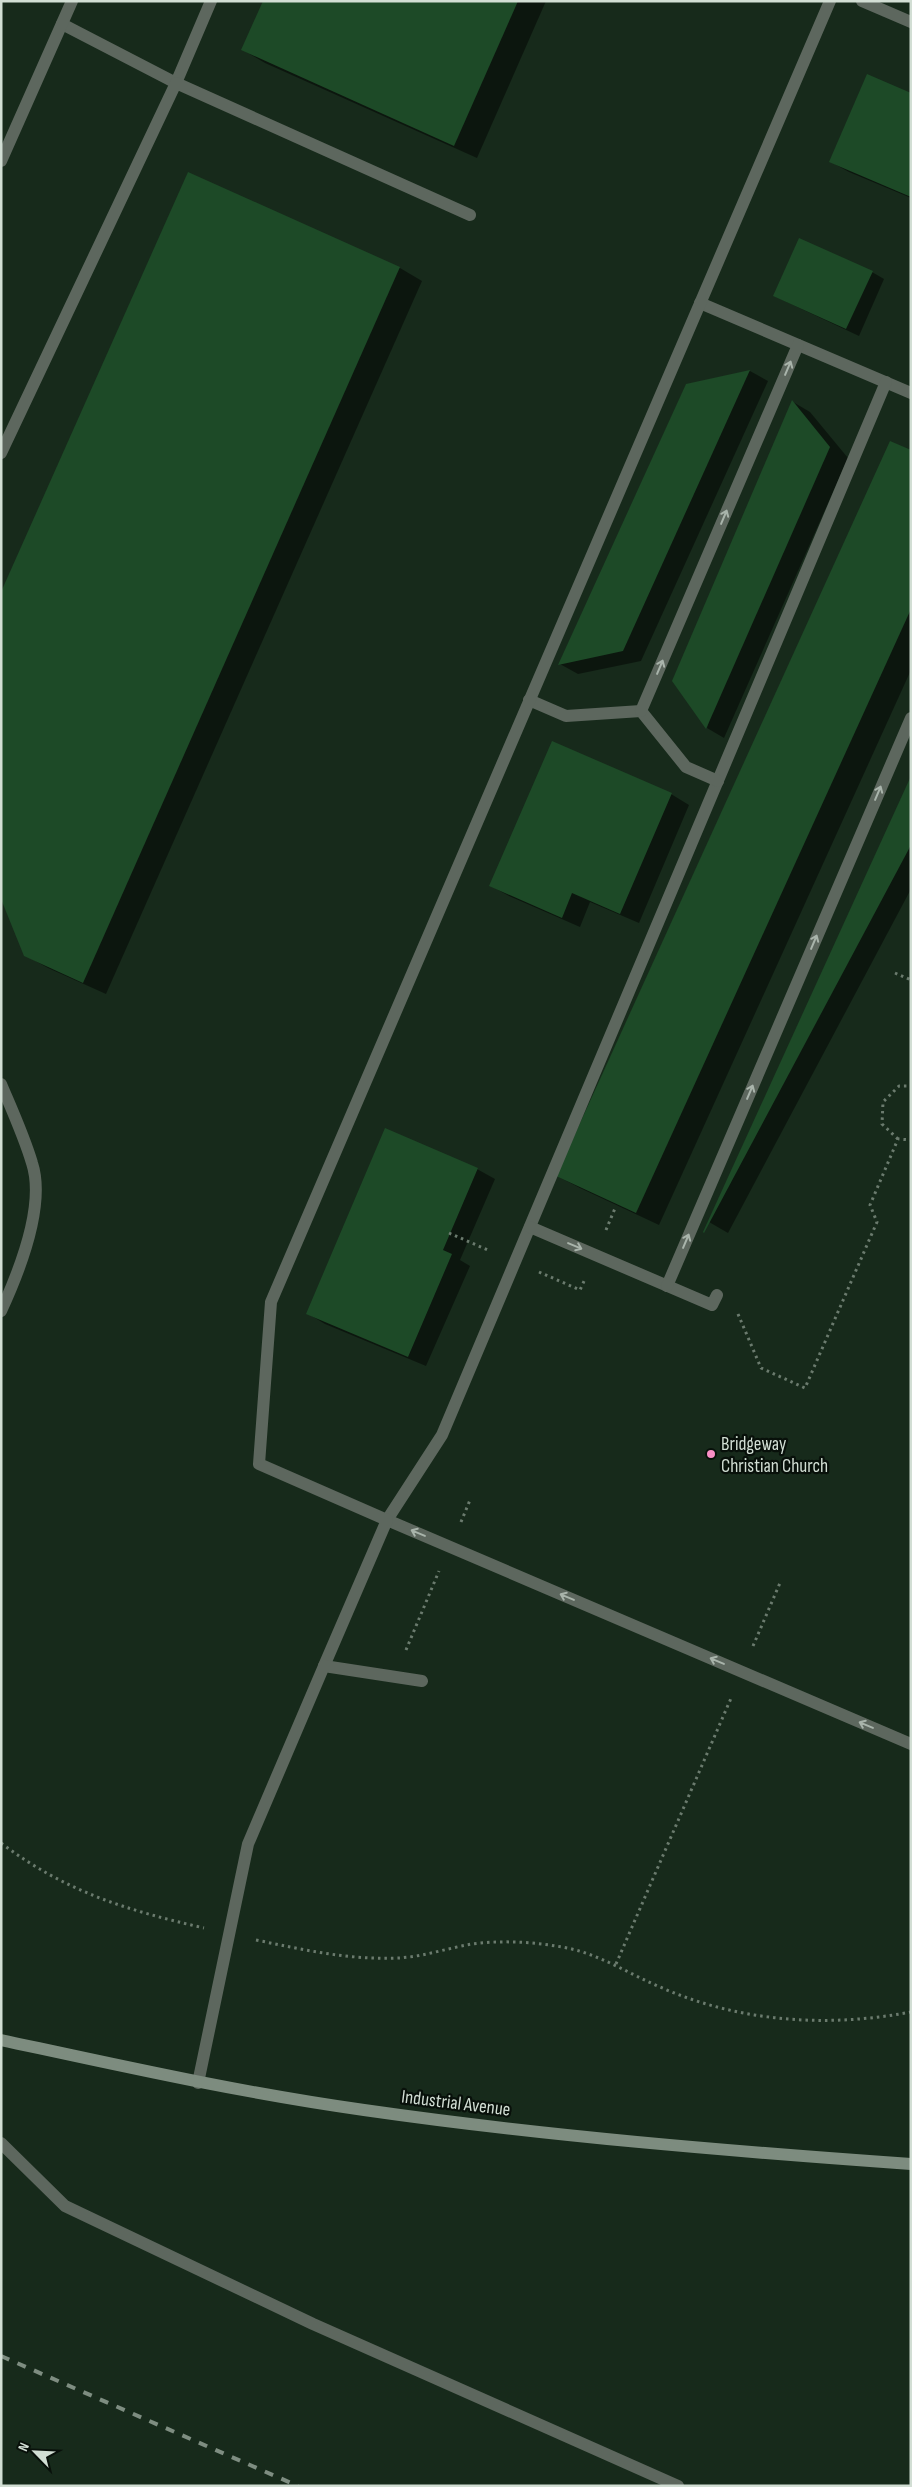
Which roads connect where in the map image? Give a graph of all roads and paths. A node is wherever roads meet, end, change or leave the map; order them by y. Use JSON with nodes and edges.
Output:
{"nodes":[{"id":1,"x":72,"y":1,"type":"edge"},
{"id":2,"x":211,"y":1,"type":"edge"},
{"id":3,"x":830,"y":1,"type":"edge"},
{"id":4,"x":862,"y":1,"type":"edge"},
{"id":5,"x":911,"y":22,"type":"edge"},
{"id":6,"x":62,"y":24,"type":"junction"},
{"id":7,"x":176,"y":83,"type":"junction"},
{"id":8,"x":1,"y":161,"type":"edge"},
{"id":9,"x":470,"y":215,"type":"dead end"},
{"id":10,"x":700,"y":303,"type":"junction"},
{"id":11,"x":798,"y":345,"type":"junction"},
{"id":12,"x":886,"y":382,"type":"junction"},
{"id":13,"x":911,"y":393,"type":"edge"},
{"id":14,"x":1,"y":453,"type":"edge"},
{"id":15,"x":529,"y":700,"type":"junction"},
{"id":16,"x":641,"y":711,"type":"junction"},
{"id":17,"x":911,"y":718,"type":"edge"},
{"id":18,"x":718,"y":781,"type":"junction"},
{"id":19,"x":895,"y":973,"type":"dead end"},
{"id":20,"x":911,"y":980,"type":"edge"},
{"id":21,"x":1,"y":1084,"type":"edge"},
{"id":22,"x":911,"y":1086,"type":"edge"},
{"id":23,"x":898,"y":1140,"type":"junction"},
{"id":24,"x":911,"y":1140,"type":"edge"},
{"id":25,"x":530,"y":1227,"type":"junction"},
{"id":26,"x":667,"y":1286,"type":"junction"},
{"id":27,"x":717,"y":1295,"type":"joint"},
{"id":28,"x":1,"y":1311,"type":"edge"},
{"id":29,"x":470,"y":1500,"type":"dead end"},
{"id":30,"x":387,"y":1520,"type":"junction"},
{"id":31,"x":450,"y":1547,"type":"junction"},
{"id":32,"x":780,"y":1583,"type":"dead end"},
{"id":33,"x":324,"y":1666,"type":"junction"},
{"id":34,"x":742,"y":1672,"type":"junction"},
{"id":35,"x":394,"y":1676,"type":"junction"},
{"id":36,"x":422,"y":1680,"type":"dead end"},
{"id":37,"x":911,"y":1744,"type":"edge"},
{"id":38,"x":1,"y":1843,"type":"edge"},
{"id":39,"x":229,"y":1934,"type":"junction"},
{"id":40,"x":616,"y":1964,"type":"junction"},
{"id":41,"x":911,"y":2012,"type":"edge"},
{"id":42,"x":1,"y":2040,"type":"edge"},
{"id":43,"x":198,"y":2083,"type":"junction"},
{"id":44,"x":1,"y":2143,"type":"edge"},
{"id":45,"x":911,"y":2164,"type":"edge"},
{"id":46,"x":678,"y":2486,"type":"edge"}],
"edges":[{"from":1,"to":6,"type":"lane"},
{"from":2,"to":7,"type":"lane"},
{"from":3,"to":10,"type":"lane"},
{"from":4,"to":5,"type":"lane"},
{"from":6,"to":7,"type":"lane"},
{"from":6,"to":8,"type":"lane"},
{"from":7,"to":9,"type":"lane"},
{"from":7,"to":14,"type":"lane"},
{"from":10,"to":11,"type":"lane"},
{"from":10,"to":15,"type":"lane"},
{"from":11,"to":12,"type":"lane"},
{"from":16,"to":11,"type":"lane","one_way":true},
{"from":12,"to":13,"type":"lane"},
{"from":12,"to":18,"type":"lane"},
{"from":15,"to":16,"type":"lane"},
{"from":15,"to":30,"type":"lane"},
{"from":16,"to":18,"type":"lane"},
{"from":26,"to":17,"type":"lane","one_way":true},
{"from":18,"to":25,"type":"lane"},
{"from":19,"to":20,"type":"path"},
{"from":21,"to":28,"type":"lane"},
{"from":22,"to":23,"type":"path"},
{"from":23,"to":24,"type":"path"},
{"from":23,"to":27,"type":"path"},
{"from":25,"to":26,"type":"lane","one_way":true},
{"from":25,"to":30,"type":"lane"},
{"from":26,"to":27,"type":"lane"},
{"from":29,"to":31,"type":"path"},
{"from":31,"to":30,"type":"lane","one_way":true},
{"from":30,"to":33,"type":"lane"},
{"from":34,"to":31,"type":"lane","one_way":true},
{"from":31,"to":35,"type":"path"},
{"from":32,"to":34,"type":"path"},
{"from":33,"to":35,"type":"lane"},
{"from":33,"to":39,"type":"lane"},
{"from":37,"to":34,"type":"lane","one_way":true},
{"from":34,"to":40,"type":"path"},
{"from":35,"to":36,"type":"lane"},
{"from":38,"to":39,"type":"path"},
{"from":39,"to":40,"type":"path"},
{"from":39,"to":43,"type":"lane"},
{"from":40,"to":41,"type":"path"},
{"from":42,"to":43,"type":"street","name":"Industrial Avenue"},
{"from":43,"to":45,"type":"street","name":"Industrial Avenue"},
{"from":44,"to":46,"type":"lane"}]}
